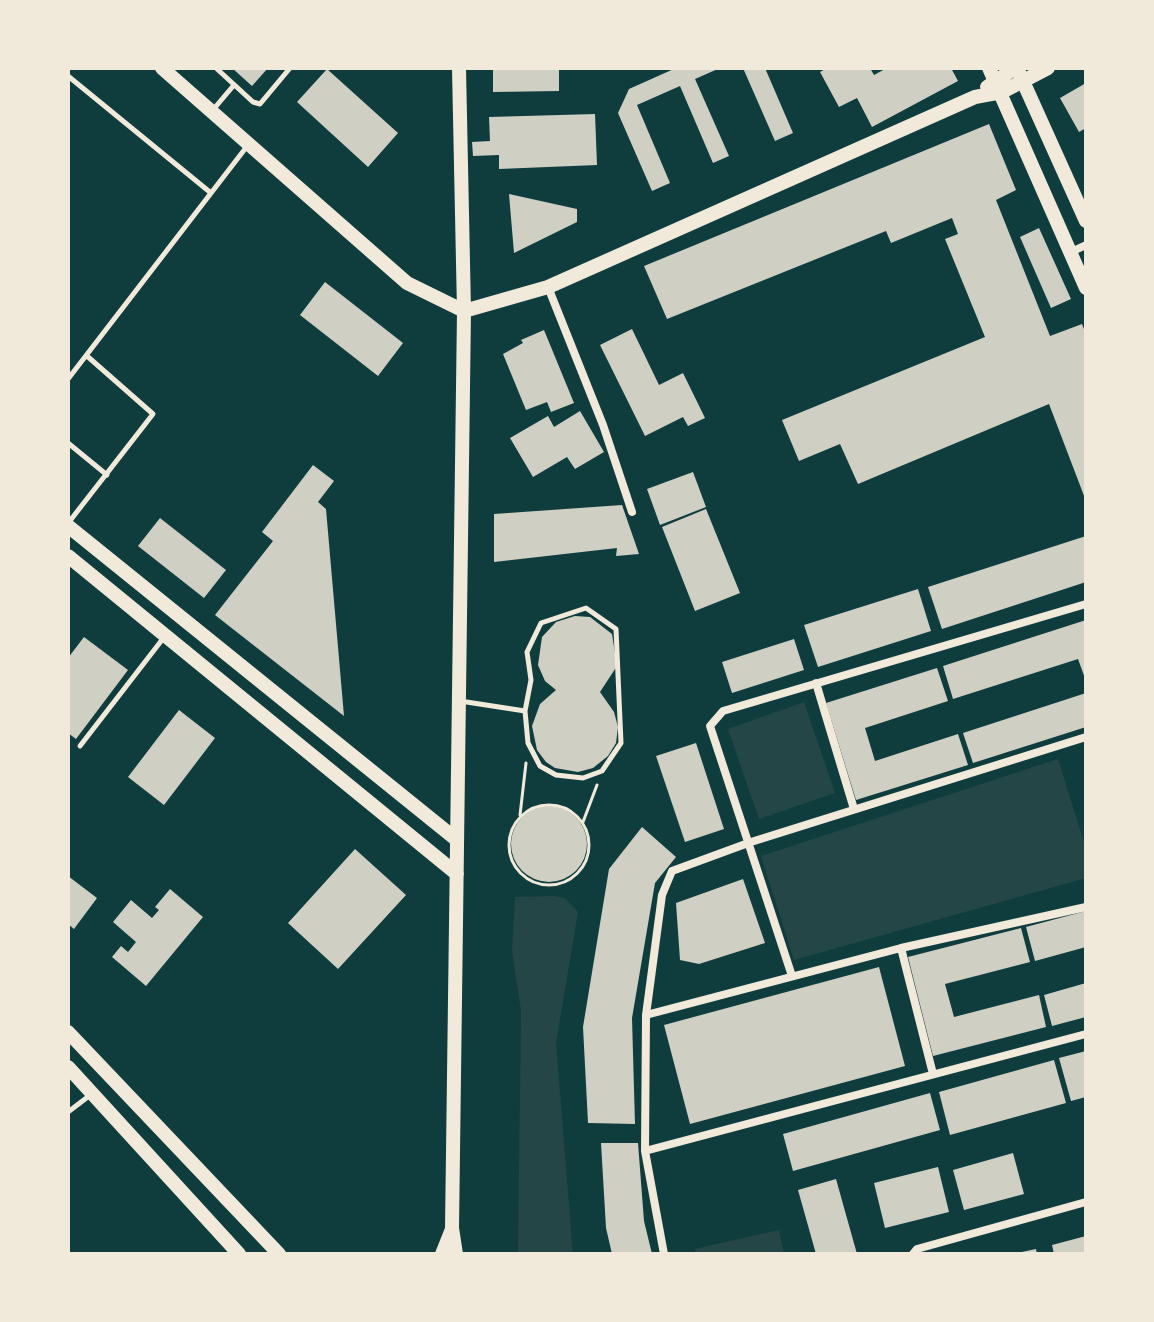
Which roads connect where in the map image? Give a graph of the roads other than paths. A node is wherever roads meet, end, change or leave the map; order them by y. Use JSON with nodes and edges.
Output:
{"nodes":[{"id":1,"x":162,"y":68,"type":"edge"},
{"id":2,"x":216,"y":68,"type":"edge"},
{"id":3,"x":290,"y":68,"type":"edge"},
{"id":4,"x":459,"y":68,"type":"edge"},
{"id":5,"x":1048,"y":68,"type":"edge"},
{"id":6,"x":1019,"y":73,"type":"edge"},
{"id":7,"x":68,"y":76,"type":"edge"},
{"id":8,"x":996,"y":80,"type":"edge"},
{"id":9,"x":234,"y":85,"type":"junction"},
{"id":10,"x":212,"y":112,"type":"junction"},
{"id":11,"x":248,"y":144,"type":"junction"},
{"id":12,"x":211,"y":193,"type":"junction"},
{"id":13,"x":1086,"y":221,"type":"edge"},
{"id":14,"x":1086,"y":245,"type":"edge"},
{"id":15,"x":1071,"y":252,"type":"junction"},
{"id":16,"x":548,"y":287,"type":"junction"},
{"id":17,"x":1086,"y":288,"type":"edge"},
{"id":18,"x":464,"y":311,"type":"junction"},
{"id":19,"x":87,"y":356,"type":"junction"},
{"id":20,"x":68,"y":379,"type":"edge"},
{"id":21,"x":68,"y":443,"type":"edge"},
{"id":22,"x":107,"y":475,"type":"junction"},
{"id":23,"x":632,"y":512,"type":"dead end"},
{"id":24,"x":68,"y":524,"type":"edge"},
{"id":25,"x":68,"y":556,"type":"edge"},
{"id":26,"x":1086,"y":604,"type":"edge"},
{"id":27,"x":165,"y":635,"type":"junction"},
{"id":28,"x":816,"y":683,"type":"junction"},
{"id":29,"x":459,"y":701,"type":"junction"},
{"id":30,"x":525,"y":711,"type":"junction"},
{"id":31,"x":1086,"y":737,"type":"edge"},
{"id":32,"x":80,"y":746,"type":"dead end"},
{"id":33,"x":854,"y":809,"type":"junction"},
{"id":34,"x":457,"y":840,"type":"junction"},
{"id":35,"x":751,"y":842,"type":"junction"},
{"id":36,"x":457,"y":874,"type":"junction"},
{"id":37,"x":1086,"y":907,"type":"edge"},
{"id":38,"x":901,"y":948,"type":"junction"},
{"id":39,"x":792,"y":976,"type":"junction"},
{"id":40,"x":646,"y":1015,"type":"junction"},
{"id":41,"x":68,"y":1032,"type":"edge"},
{"id":42,"x":1086,"y":1034,"type":"edge"},
{"id":43,"x":68,"y":1067,"type":"edge"},
{"id":44,"x":933,"y":1074,"type":"junction"},
{"id":45,"x":93,"y":1093,"type":"junction"},
{"id":46,"x":68,"y":1112,"type":"edge"},
{"id":47,"x":645,"y":1151,"type":"junction"},
{"id":48,"x":1086,"y":1202,"type":"edge"},
{"id":49,"x":452,"y":1228,"type":"junction"},
{"id":50,"x":239,"y":1254,"type":"edge"},
{"id":51,"x":279,"y":1254,"type":"edge"},
{"id":52,"x":442,"y":1254,"type":"edge"},
{"id":53,"x":456,"y":1254,"type":"edge"},
{"id":54,"x":664,"y":1254,"type":"edge"},
{"id":55,"x":913,"y":1254,"type":"edge"}],
"edges":[{"from":1,"to":10,"type":"street"},
{"from":2,"to":9,"type":"lane"},
{"from":3,"to":9,"type":"lane"},
{"from":4,"to":18,"type":"street"},
{"from":5,"to":6,"type":"street"},
{"from":6,"to":8,"type":"street"},
{"from":6,"to":13,"type":"street"},
{"from":7,"to":12,"type":"lane"},
{"from":8,"to":15,"type":"street"},
{"from":8,"to":16,"type":"street"},
{"from":9,"to":10,"type":"lane"},
{"from":10,"to":11,"type":"street"},
{"from":11,"to":12,"type":"lane"},
{"from":11,"to":18,"type":"street"},
{"from":12,"to":19,"type":"lane"},
{"from":14,"to":15,"type":"street"},
{"from":15,"to":17,"type":"street"},
{"from":16,"to":18,"type":"street"},
{"from":16,"to":23,"type":"street"},
{"from":18,"to":29,"type":"street"},
{"from":19,"to":20,"type":"lane"},
{"from":19,"to":22,"type":"lane"},
{"from":21,"to":22,"type":"lane"},
{"from":22,"to":24,"type":"lane"},
{"from":24,"to":34,"type":"street"},
{"from":25,"to":27,"type":"street"},
{"from":26,"to":28,"type":"street"},
{"from":27,"to":32,"type":"lane"},
{"from":27,"to":36,"type":"street"},
{"from":28,"to":33,"type":"street"},
{"from":28,"to":35,"type":"street"},
{"from":29,"to":30,"type":"lane"},
{"from":29,"to":34,"type":"street"},
{"from":30,"to":30,"type":"lane"},
{"from":31,"to":33,"type":"street"},
{"from":33,"to":35,"type":"street"},
{"from":34,"to":36,"type":"street"},
{"from":35,"to":39,"type":"street"},
{"from":35,"to":40,"type":"street"},
{"from":36,"to":49,"type":"street"},
{"from":37,"to":38,"type":"street"},
{"from":38,"to":39,"type":"street"},
{"from":38,"to":44,"type":"street"},
{"from":39,"to":40,"type":"street"},
{"from":40,"to":47,"type":"street"},
{"from":41,"to":51,"type":"street"},
{"from":42,"to":44,"type":"street"},
{"from":43,"to":45,"type":"street"},
{"from":44,"to":47,"type":"street"},
{"from":45,"to":46,"type":"lane"},
{"from":45,"to":50,"type":"street"},
{"from":47,"to":54,"type":"street"},
{"from":48,"to":55,"type":"street"},
{"from":49,"to":52,"type":"street"},
{"from":49,"to":53,"type":"street"}]}
